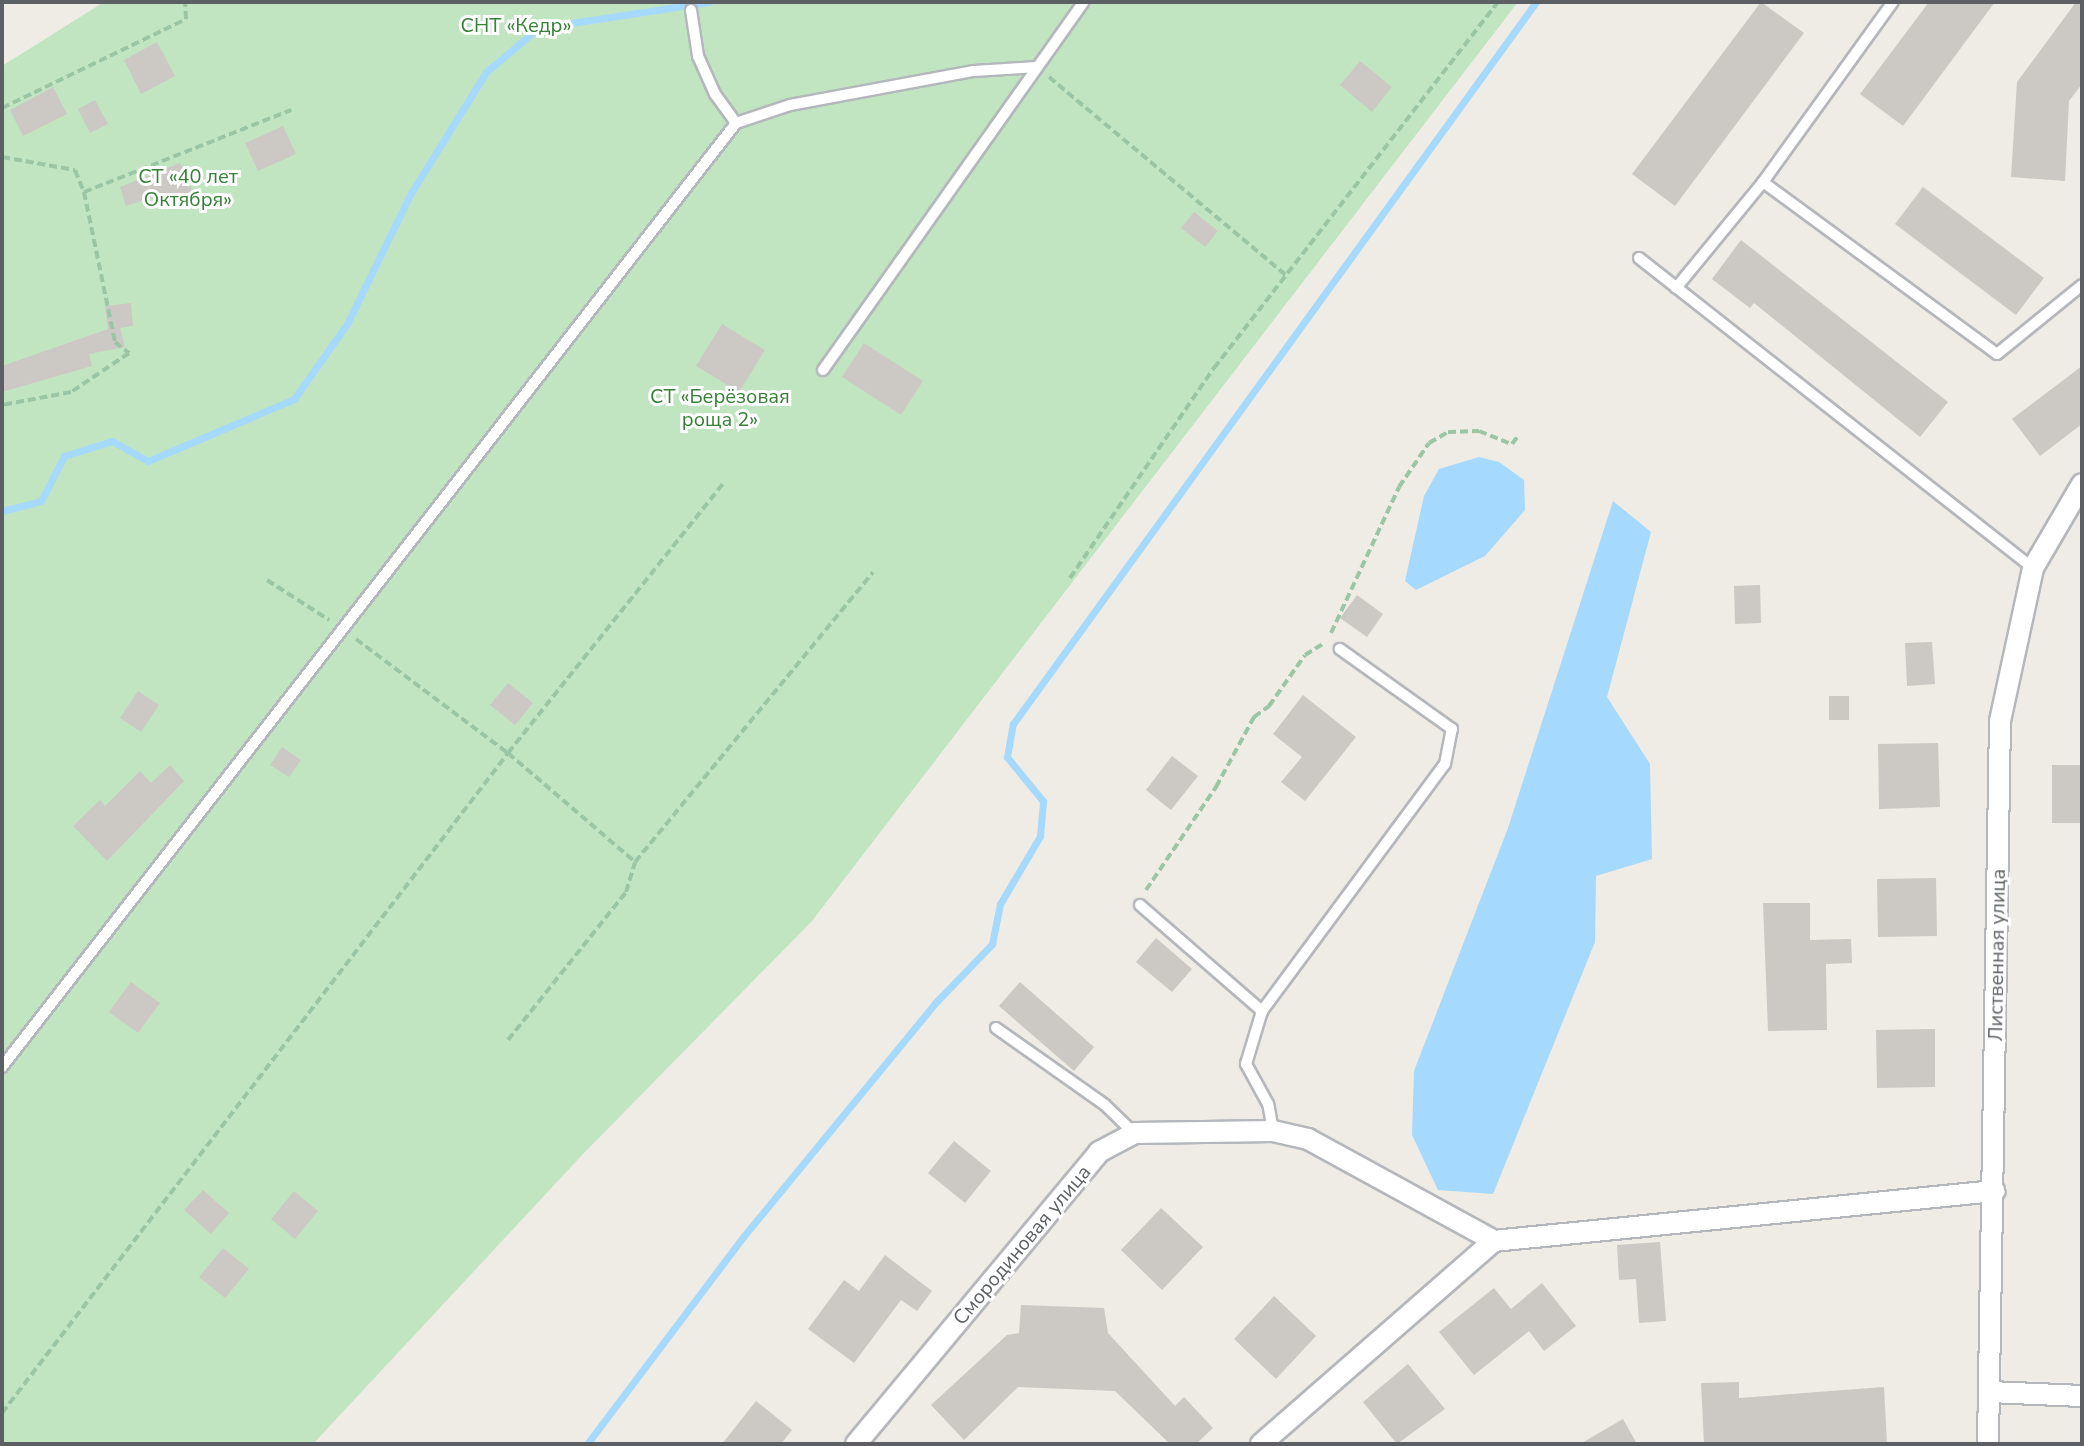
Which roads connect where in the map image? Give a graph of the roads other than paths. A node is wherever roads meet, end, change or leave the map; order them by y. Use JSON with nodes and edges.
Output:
{"nodes":[{"id":1,"x":1084,"y":2,"type":"edge"},
{"id":2,"x":1893,"y":2,"type":"edge"},
{"id":3,"x":691,"y":10,"type":"dead end"},
{"id":4,"x":1037,"y":67,"type":"junction"},
{"id":5,"x":736,"y":123,"type":"junction"},
{"id":6,"x":1763,"y":182,"type":"junction"},
{"id":7,"x":1639,"y":258,"type":"dead end"},
{"id":8,"x":2082,"y":285,"type":"edge"},
{"id":9,"x":1676,"y":288,"type":"junction"},
{"id":10,"x":823,"y":370,"type":"dead end"},
{"id":11,"x":2082,"y":484,"type":"edge"},
{"id":12,"x":2033,"y":568,"type":"junction"},
{"id":13,"x":1340,"y":649,"type":"dead end"},
{"id":14,"x":1140,"y":905,"type":"road end"},
{"id":15,"x":1262,"y":1011,"type":"junction"},
{"id":16,"x":996,"y":1028,"type":"dead end"},
{"id":17,"x":2,"y":1067,"type":"edge"},
{"id":18,"x":1273,"y":1131,"type":"junction"},
{"id":19,"x":1134,"y":1133,"type":"junction"},
{"id":20,"x":1995,"y":1191,"type":"junction"},
{"id":21,"x":1494,"y":1241,"type":"junction"},
{"id":22,"x":1990,"y":1392,"type":"junction"},
{"id":23,"x":2082,"y":1396,"type":"edge"},
{"id":24,"x":856,"y":1444,"type":"edge"},
{"id":25,"x":1261,"y":1444,"type":"edge"},
{"id":26,"x":1988,"y":1444,"type":"edge"}],
"edges":[{"from":1,"to":4,"type":"lane"},
{"from":2,"to":6,"type":"lane"},
{"from":3,"to":5,"type":"lane"},
{"from":4,"to":5,"type":"lane"},
{"from":4,"to":10,"type":"lane"},
{"from":5,"to":17,"type":"lane"},
{"from":6,"to":8,"type":"lane"},
{"from":6,"to":9,"type":"lane"},
{"from":7,"to":9,"type":"lane"},
{"from":9,"to":12,"type":"lane"},
{"from":11,"to":12,"type":"street","name":"Лиственная улица"},
{"from":12,"to":20,"type":"street","name":"Лиственная улица"},
{"from":13,"to":15,"type":"lane"},
{"from":14,"to":15,"type":"lane"},
{"from":15,"to":18,"type":"lane"},
{"from":16,"to":19,"type":"lane"},
{"from":18,"to":19,"type":"street","name":"Смородиновая улица"},
{"from":18,"to":21,"type":"street","name":"Смородиновая улица"},
{"from":19,"to":24,"type":"street","name":"Смородиновая улица"},
{"from":20,"to":21,"type":"street"},
{"from":20,"to":22,"type":"street","name":"Лиственная улица"},
{"from":21,"to":25,"type":"street"},
{"from":22,"to":23,"type":"street"},
{"from":22,"to":26,"type":"street","name":"Лиственная улица"}]}
